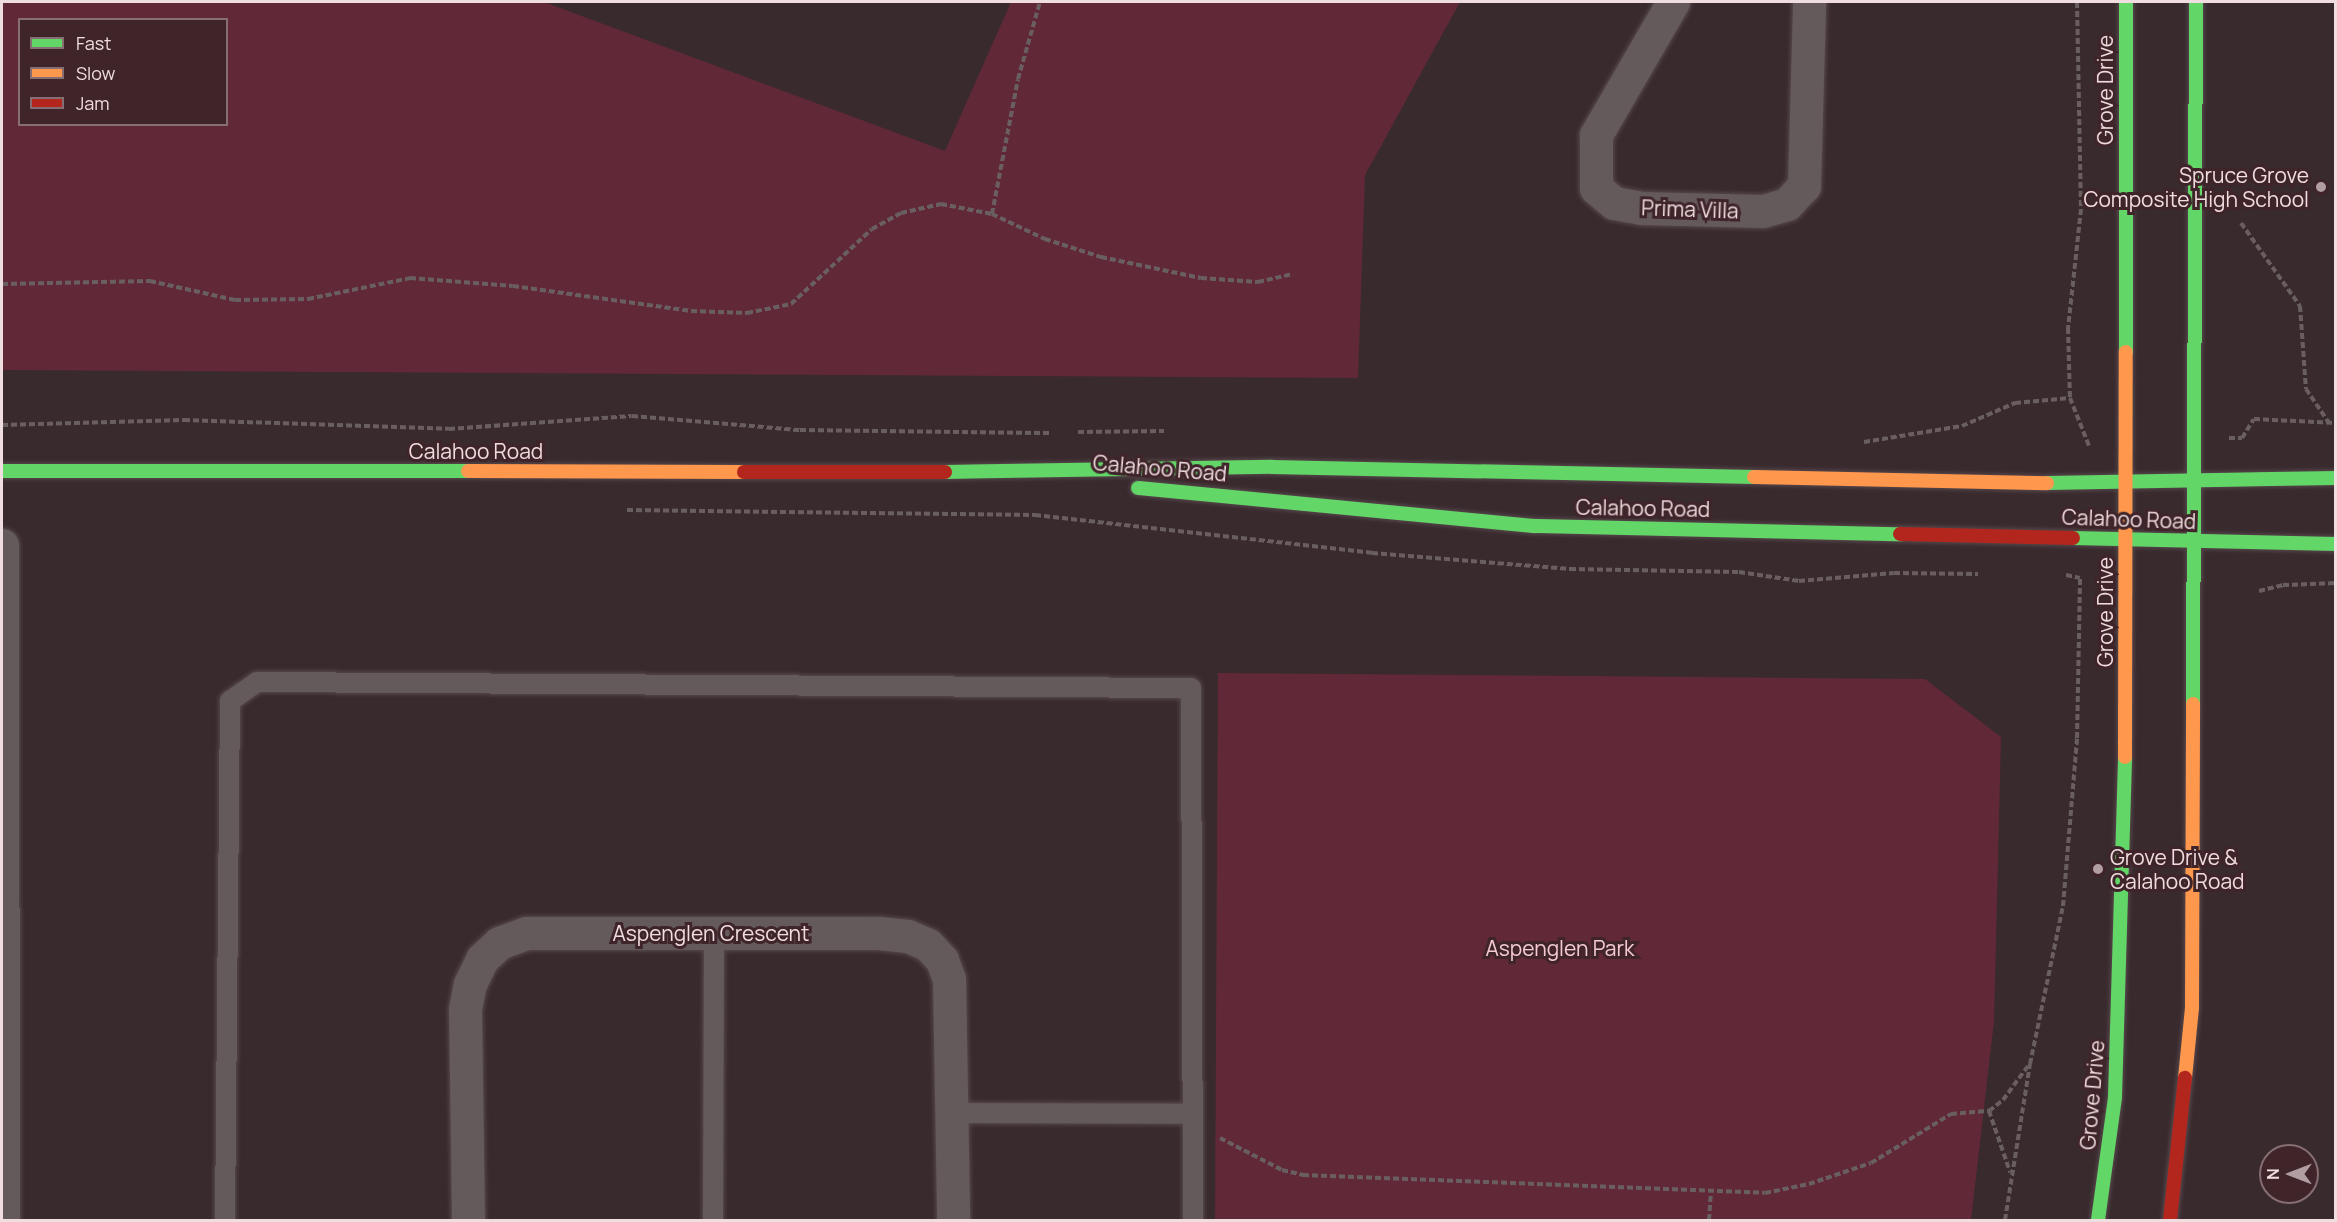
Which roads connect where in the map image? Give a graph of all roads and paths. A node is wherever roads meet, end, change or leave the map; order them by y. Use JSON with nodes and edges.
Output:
{"nodes":[{"id":1,"x":1040,"y":2,"type":"edge"},
{"id":2,"x":1673,"y":2,"type":"edge"},
{"id":3,"x":1809,"y":2,"type":"edge"},
{"id":4,"x":2077,"y":2,"type":"edge"},
{"id":5,"x":2126,"y":2,"type":"edge"},
{"id":6,"x":2196,"y":2,"type":"edge"},
{"id":7,"x":992,"y":214,"type":"junction"},
{"id":8,"x":2241,"y":223,"type":"dead end"},
{"id":9,"x":1293,"y":274,"type":"dead end"},
{"id":10,"x":2,"y":284,"type":"edge"},
{"id":11,"x":2070,"y":398,"type":"junction"},
{"id":12,"x":2329,"y":423,"type":"junction"},
{"id":13,"x":2336,"y":423,"type":"edge"},
{"id":14,"x":2,"y":425,"type":"edge"},
{"id":15,"x":1168,"y":431,"type":"dead end"},
{"id":16,"x":1076,"y":432,"type":"dead end"},
{"id":17,"x":1053,"y":433,"type":"dead end"},
{"id":18,"x":2242,"y":438,"type":"dead end"},
{"id":19,"x":1853,"y":442,"type":"dead end"},
{"id":20,"x":2089,"y":444,"type":"dead end"},
{"id":21,"x":951,"y":472,"type":"junction"},
{"id":22,"x":2,"y":476,"type":"edge"},
{"id":23,"x":2336,"y":478,"type":"edge"},
{"id":24,"x":2195,"y":480,"type":"junction"},
{"id":25,"x":2126,"y":483,"type":"junction"},
{"id":26,"x":1104,"y":485,"type":"dead end"},
{"id":27,"x":1127,"y":487,"type":"dead end"},
{"id":28,"x":617,"y":509,"type":"dead end"},
{"id":29,"x":2126,"y":539,"type":"junction"},
{"id":30,"x":2194,"y":542,"type":"junction"},
{"id":31,"x":2336,"y":544,"type":"edge"},
{"id":32,"x":2,"y":545,"type":"edge"},
{"id":33,"x":1988,"y":574,"type":"dead end"},
{"id":34,"x":2058,"y":574,"type":"dead end"},
{"id":35,"x":2336,"y":583,"type":"edge"},
{"id":36,"x":2259,"y":591,"type":"dead end"},
{"id":37,"x":2,"y":798,"type":"edge"},
{"id":38,"x":714,"y":933,"type":"junction"},
{"id":39,"x":2030,"y":1064,"type":"junction"},
{"id":40,"x":1989,"y":1111,"type":"junction"},
{"id":41,"x":952,"y":1113,"type":"junction"},
{"id":42,"x":1192,"y":1113,"type":"junction"},
{"id":43,"x":1192,"y":1135,"type":"junction"},
{"id":44,"x":2,"y":1138,"type":"edge"},
{"id":45,"x":2011,"y":1175,"type":"junction"},
{"id":46,"x":1711,"y":1193,"type":"junction"},
{"id":47,"x":3,"y":1221,"type":"edge"},
{"id":48,"x":225,"y":1221,"type":"edge"},
{"id":49,"x":468,"y":1221,"type":"edge"},
{"id":50,"x":713,"y":1221,"type":"edge"},
{"id":51,"x":953,"y":1221,"type":"edge"},
{"id":52,"x":1192,"y":1221,"type":"edge"},
{"id":53,"x":1709,"y":1221,"type":"edge"},
{"id":54,"x":2005,"y":1221,"type":"edge"},
{"id":55,"x":2098,"y":1221,"type":"edge"},
{"id":56,"x":2170,"y":1221,"type":"edge"}],
"edges":[{"from":1,"to":7,"type":"path"},
{"from":2,"to":3,"type":"street","name":"Prima Villa"},
{"from":4,"to":11,"type":"path"},
{"from":5,"to":25,"type":"street","name":"Grove Drive"},
{"from":6,"to":24,"type":"street"},
{"from":7,"to":9,"type":"path"},
{"from":7,"to":10,"type":"path"},
{"from":8,"to":12,"type":"path"},
{"from":11,"to":19,"type":"path"},
{"from":11,"to":20,"type":"path"},
{"from":12,"to":13,"type":"path"},
{"from":12,"to":18,"type":"path"},
{"from":14,"to":17,"type":"path"},
{"from":15,"to":16,"type":"path"},
{"from":21,"to":22,"type":"street","name":"Calahoo Road"},
{"from":21,"to":25,"type":"street","name":"Calahoo Road"},
{"from":21,"to":26,"type":"street","name":"Calahoo Road"},
{"from":23,"to":24,"type":"street","name":"Calahoo Road"},
{"from":24,"to":25,"type":"street","name":"Calahoo Road"},
{"from":24,"to":30,"type":"street"},
{"from":25,"to":29,"type":"street","name":"Grove Drive"},
{"from":27,"to":29,"type":"street","name":"Calahoo Road"},
{"from":28,"to":33,"type":"path"},
{"from":29,"to":30,"type":"street","name":"Calahoo Road"},
{"from":29,"to":55,"type":"street","name":"Grove Drive"},
{"from":30,"to":31,"type":"street","name":"Calahoo Road"},
{"from":30,"to":56,"type":"street"},
{"from":32,"to":37,"type":"street"},
{"from":34,"to":39,"type":"path"},
{"from":35,"to":36,"type":"path"},
{"from":37,"to":44,"type":"street"},
{"from":38,"to":41,"type":"street","name":"Aspenglen Crescent"},
{"from":38,"to":49,"type":"street","name":"Aspenglen Crescent"},
{"from":38,"to":50,"type":"lane"},
{"from":39,"to":40,"type":"path"},
{"from":39,"to":45,"type":"path"},
{"from":40,"to":45,"type":"path"},
{"from":40,"to":46,"type":"path"},
{"from":41,"to":42,"type":"lane"},
{"from":41,"to":51,"type":"street","name":"Aspenglen Crescent"},
{"from":42,"to":43,"type":"lane"},
{"from":42,"to":48,"type":"lane"},
{"from":43,"to":46,"type":"path"},
{"from":43,"to":52,"type":"lane"},
{"from":44,"to":47,"type":"street"},
{"from":45,"to":54,"type":"path"},
{"from":46,"to":53,"type":"path"}]}
